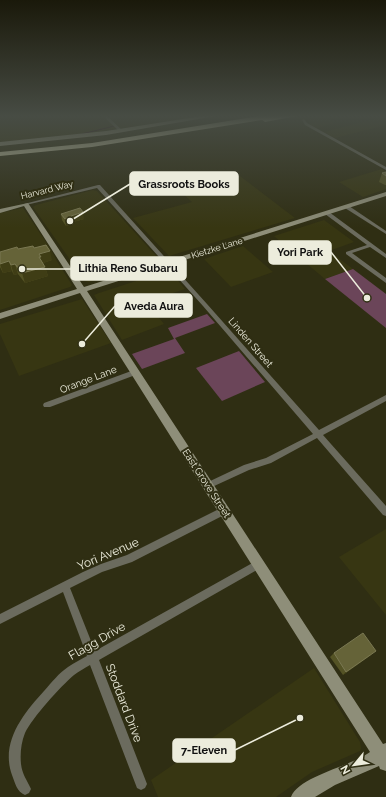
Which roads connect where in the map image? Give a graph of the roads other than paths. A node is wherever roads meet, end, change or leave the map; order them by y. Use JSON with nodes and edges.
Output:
{"nodes":[{"id":1,"x":358,"y":153,"type":"edge"},
{"id":2,"x":386,"y":169,"type":"edge"},
{"id":3,"x":98,"y":186,"type":"joint"},
{"id":4,"x":386,"y":194,"type":"edge"},
{"id":5,"x":26,"y":204,"type":"junction"},
{"id":6,"x":347,"y":207,"type":"junction"},
{"id":7,"x":0,"y":211,"type":"edge"},
{"id":8,"x":327,"y":213,"type":"junction"},
{"id":9,"x":386,"y":233,"type":"edge"},
{"id":10,"x":371,"y":245,"type":"junction"},
{"id":11,"x":386,"y":256,"type":"edge"},
{"id":12,"x":168,"y":263,"type":"junction"},
{"id":13,"x":386,"y":281,"type":"edge"},
{"id":14,"x":84,"y":291,"type":"junction"},
{"id":15,"x":1,"y":317,"type":"edge"},
{"id":16,"x":136,"y":372,"type":"junction"},
{"id":17,"x":386,"y":398,"type":"edge"},
{"id":18,"x":47,"y":406,"type":"dead end"},
{"id":19,"x":318,"y":434,"type":"junction"},
{"id":20,"x":208,"y":486,"type":"junction"},
{"id":21,"x":225,"y":510,"type":"junction"},
{"id":22,"x":386,"y":512,"type":"edge"},
{"id":23,"x":259,"y":564,"type":"junction"},
{"id":24,"x":65,"y":586,"type":"junction"},
{"id":25,"x":0,"y":619,"type":"edge"},
{"id":26,"x":93,"y":658,"type":"junction"},
{"id":27,"x":384,"y":756,"type":"edge"},
{"id":28,"x":141,"y":784,"type":"dead end"},
{"id":29,"x":25,"y":789,"type":"dead end"},
{"id":30,"x":299,"y":797,"type":"edge"}],
"edges":[{"from":1,"to":2,"type":"street"},
{"from":3,"to":5,"type":"street","name":"Harvard Way"},
{"from":3,"to":12,"type":"street","name":"Linden Street"},
{"from":4,"to":6,"type":"street","name":"Kietzke Lane"},
{"from":5,"to":7,"type":"street","name":"Harvard Way"},
{"from":5,"to":14,"type":"street","name":"East Grove Street"},
{"from":6,"to":8,"type":"street","name":"Kietzke Lane"},
{"from":6,"to":9,"type":"street"},
{"from":8,"to":10,"type":"street"},
{"from":8,"to":12,"type":"street","name":"Kietzke Lane"},
{"from":10,"to":11,"type":"street"},
{"from":10,"to":13,"type":"street"},
{"from":12,"to":14,"type":"street","name":"Kietzke Lane"},
{"from":12,"to":19,"type":"street","name":"Linden Street"},
{"from":14,"to":15,"type":"street","name":"Kietzke Lane"},
{"from":14,"to":16,"type":"street","name":"East Grove Street"},
{"from":16,"to":18,"type":"street","name":"Orange Lane"},
{"from":16,"to":20,"type":"street","name":"East Grove Street"},
{"from":17,"to":19,"type":"street"},
{"from":19,"to":20,"type":"street"},
{"from":19,"to":22,"type":"street","name":"Linden Street"},
{"from":20,"to":21,"type":"street","name":"East Grove Street"},
{"from":21,"to":23,"type":"street","name":"East Grove Street"},
{"from":21,"to":24,"type":"street","name":"Yori Avenue"},
{"from":23,"to":26,"type":"street","name":"Flagg Drive"},
{"from":23,"to":27,"type":"street","name":"East Grove Street"},
{"from":24,"to":25,"type":"street","name":"Yori Avenue"},
{"from":24,"to":26,"type":"street","name":"Stoddard Drive"},
{"from":26,"to":28,"type":"street","name":"Stoddard Drive"},
{"from":26,"to":29,"type":"street","name":"Flagg Drive"},
{"from":27,"to":30,"type":"street"}]}
